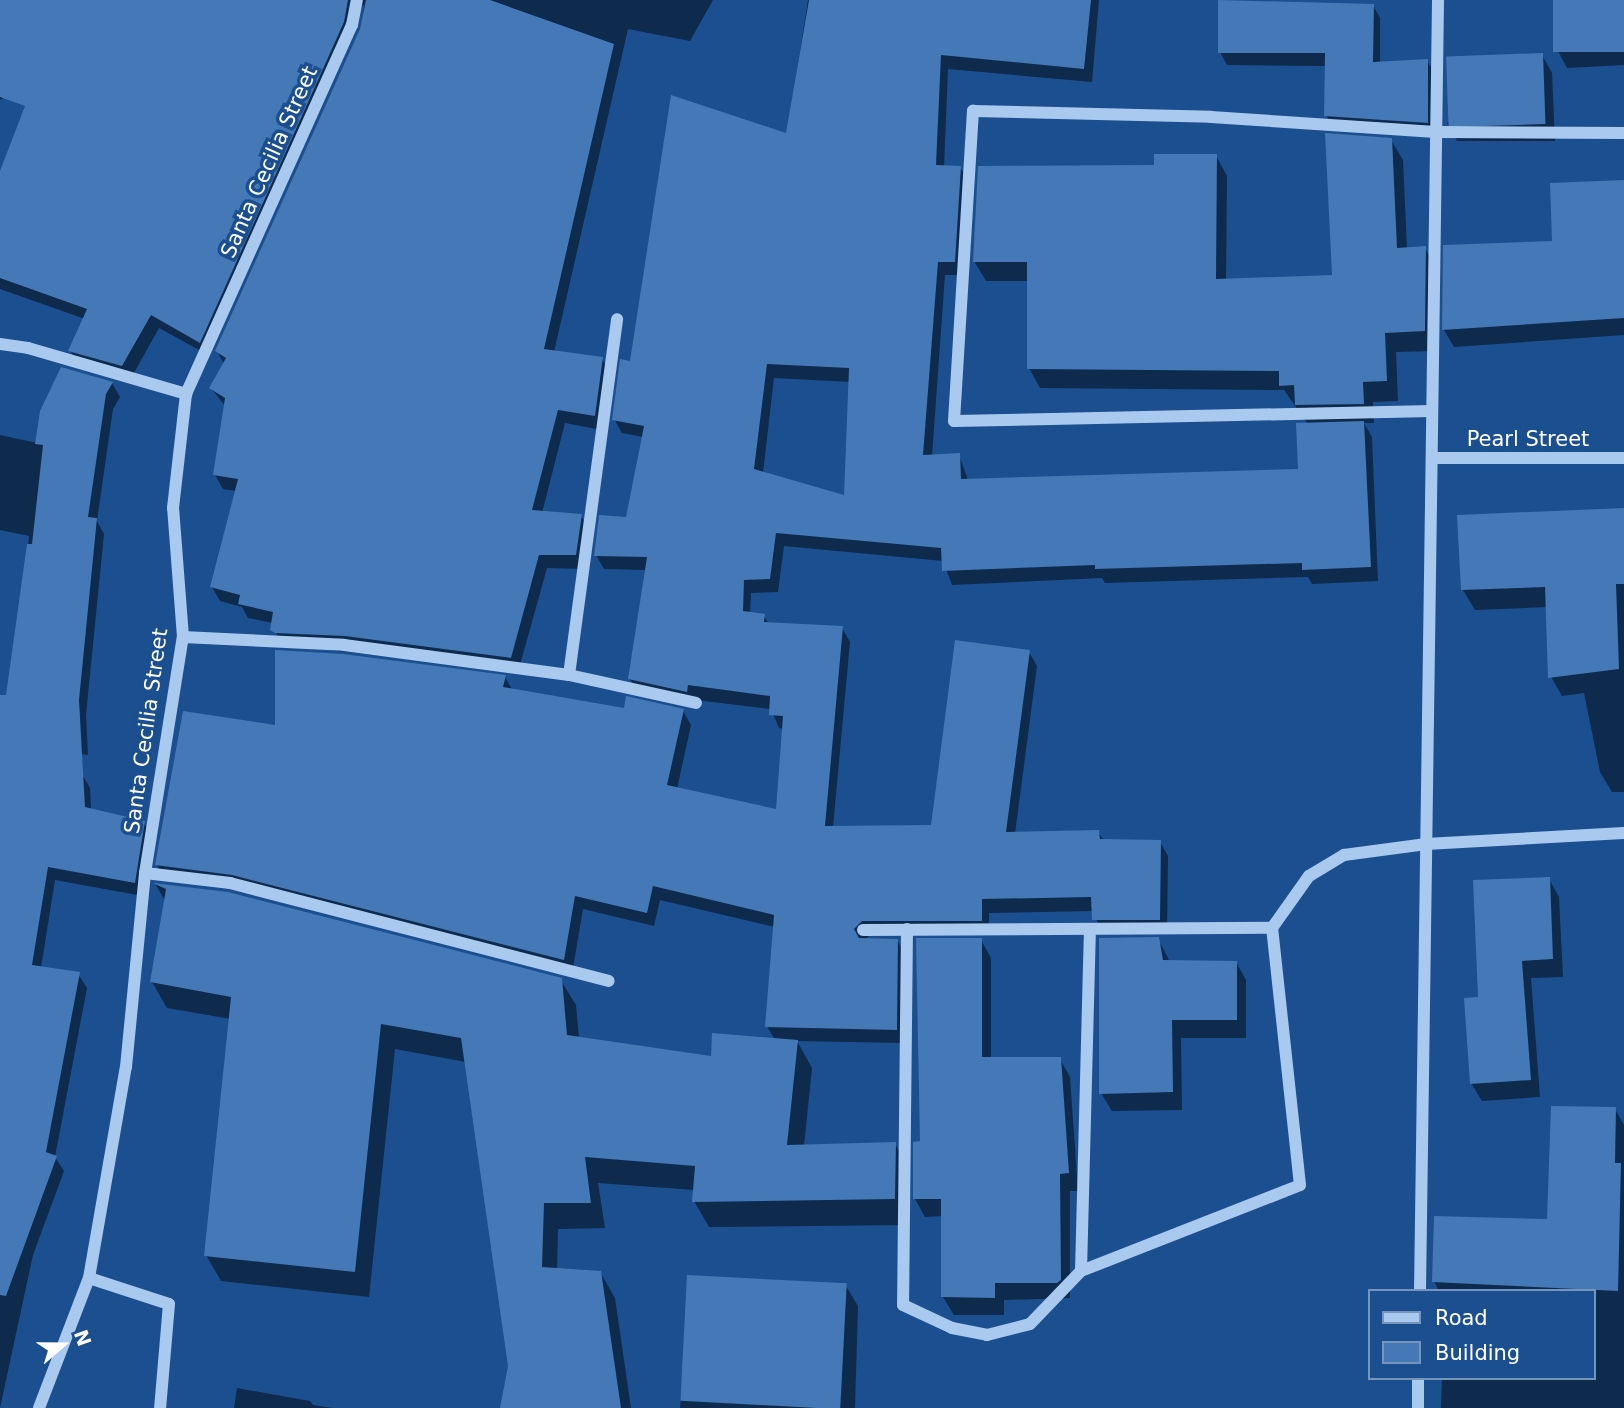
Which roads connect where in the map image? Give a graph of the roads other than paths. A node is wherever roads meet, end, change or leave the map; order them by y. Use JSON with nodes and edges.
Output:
{"nodes":[{"id":1,"x":357,"y":0,"type":"edge"},
{"id":2,"x":1438,"y":0,"type":"edge"},
{"id":3,"x":1436,"y":132,"type":"junction"},
{"id":4,"x":1624,"y":133,"type":"edge"},
{"id":5,"x":617,"y":318,"type":"dead end"},
{"id":6,"x":0,"y":344,"type":"edge"},
{"id":7,"x":186,"y":394,"type":"junction"},
{"id":8,"x":1432,"y":411,"type":"junction"},
{"id":9,"x":1432,"y":458,"type":"junction"},
{"id":10,"x":1624,"y":458,"type":"edge"},
{"id":11,"x":183,"y":637,"type":"junction"},
{"id":12,"x":569,"y":675,"type":"junction"},
{"id":13,"x":696,"y":703,"type":"dead end"},
{"id":14,"x":1624,"y":833,"type":"edge"},
{"id":15,"x":1426,"y":844,"type":"junction"},
{"id":16,"x":145,"y":873,"type":"junction"},
{"id":17,"x":1272,"y":928,"type":"junction"},
{"id":18,"x":907,"y":929,"type":"junction"},
{"id":19,"x":863,"y":930,"type":"dead end"},
{"id":20,"x":1090,"y":931,"type":"junction"},
{"id":21,"x":609,"y":981,"type":"dead end"},
{"id":22,"x":1081,"y":1271,"type":"junction"},
{"id":23,"x":89,"y":1278,"type":"junction"},
{"id":24,"x":1420,"y":1289,"type":"edge"},
{"id":25,"x":1418,"y":1380,"type":"edge"},
{"id":26,"x":39,"y":1408,"type":"edge"},
{"id":27,"x":160,"y":1408,"type":"edge"},
{"id":28,"x":1418,"y":1408,"type":"edge"}],
"edges":[{"from":1,"to":7,"type":"street","name":"Santa Cecilia Street"},
{"from":2,"to":3,"type":"street"},
{"from":3,"to":4,"type":"street"},
{"from":3,"to":8,"type":"street"},
{"from":3,"to":8,"type":"street"},
{"from":5,"to":12,"type":"street"},
{"from":6,"to":7,"type":"street"},
{"from":7,"to":11,"type":"street","name":"Santa Cecilia Street"},
{"from":8,"to":9,"type":"street"},
{"from":9,"to":10,"type":"street","name":"Pearl Street"},
{"from":9,"to":15,"type":"street"},
{"from":11,"to":12,"type":"street"},
{"from":11,"to":16,"type":"street","name":"Santa Cecilia Street"},
{"from":12,"to":13,"type":"street"},
{"from":14,"to":15,"type":"street"},
{"from":15,"to":17,"type":"street"},
{"from":15,"to":24,"type":"street"},
{"from":16,"to":21,"type":"street"},
{"from":16,"to":23,"type":"street","name":"Santa Cecilia Street"},
{"from":17,"to":20,"type":"street"},
{"from":17,"to":22,"type":"street"},
{"from":18,"to":19,"type":"street"},
{"from":18,"to":20,"type":"street"},
{"from":18,"to":22,"type":"street"},
{"from":20,"to":22,"type":"street"},
{"from":23,"to":26,"type":"street","name":"Santa Cecilia Street"},
{"from":23,"to":27,"type":"street"},
{"from":25,"to":28,"type":"street"}]}
